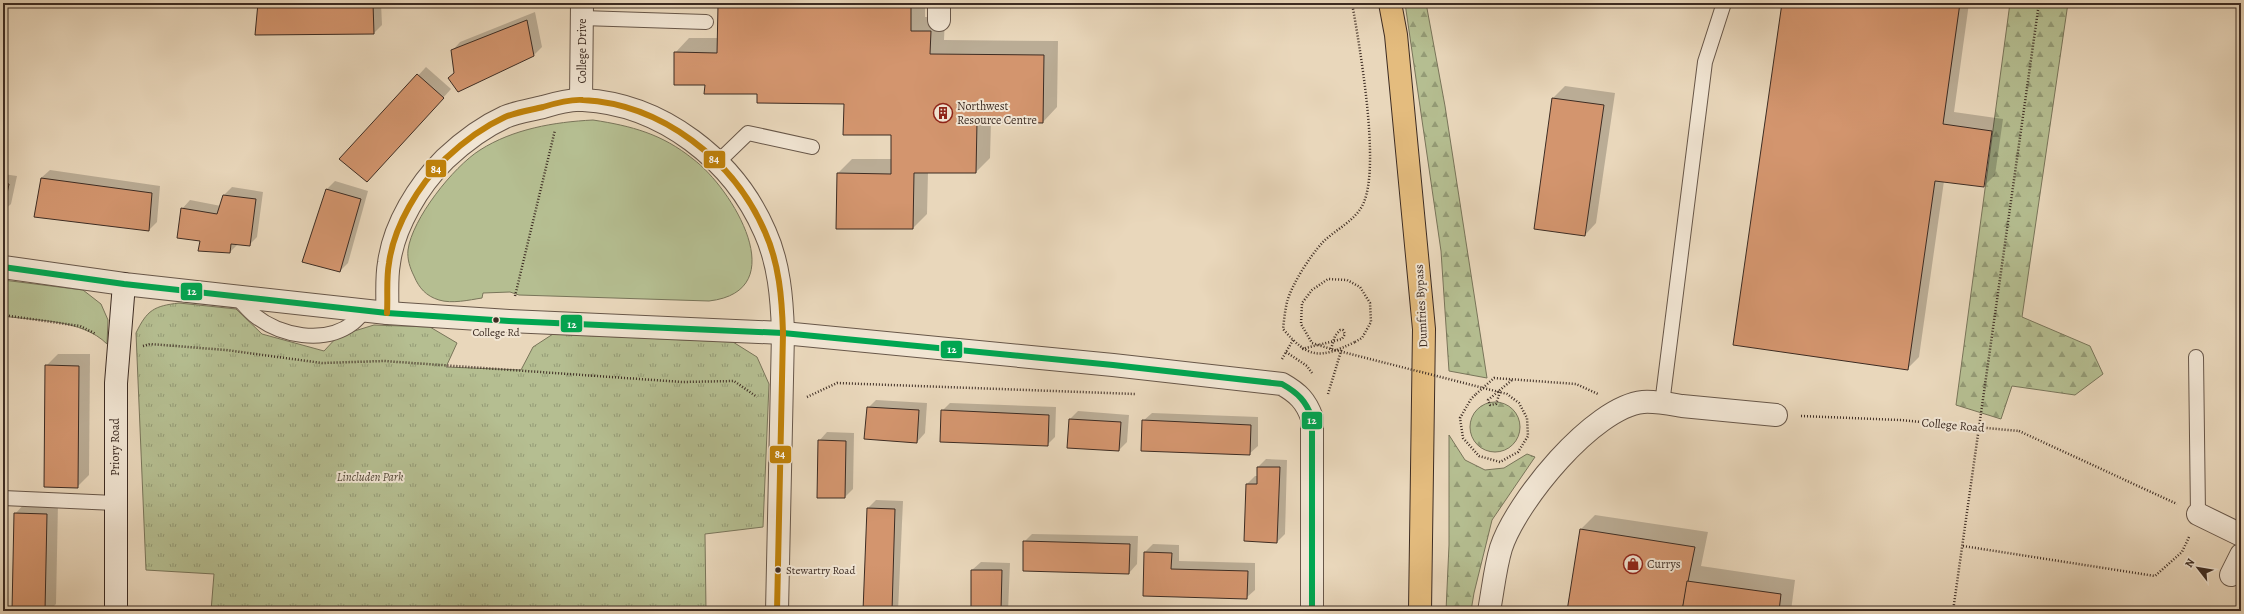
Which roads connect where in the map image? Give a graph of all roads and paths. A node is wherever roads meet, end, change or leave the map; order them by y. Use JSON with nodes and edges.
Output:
{"nodes":[{"id":1,"x":1352,"y":3,"type":"edge"},
{"id":2,"x":1390,"y":3,"type":"edge"},
{"id":3,"x":1724,"y":3,"type":"edge"},
{"id":4,"x":2039,"y":3,"type":"edge"},
{"id":5,"x":582,"y":10,"type":"edge"},
{"id":6,"x":706,"y":22,"type":"dead end"},
{"id":7,"x":571,"y":101,"type":"junction"},
{"id":8,"x":812,"y":147,"type":"dead end"},
{"id":9,"x":718,"y":162,"type":"junction"},
{"id":10,"x":3,"y":267,"type":"edge"},
{"id":11,"x":124,"y":284,"type":"junction"},
{"id":12,"x":237,"y":297,"type":"junction"},
{"id":13,"x":366,"y":310,"type":"junction"},
{"id":14,"x":387,"y":313,"type":"junction"},
{"id":15,"x":3,"y":315,"type":"edge"},
{"id":16,"x":509,"y":321,"type":"junction"},
{"id":17,"x":782,"y":333,"type":"junction"},
{"id":18,"x":1342,"y":348,"type":"junction"},
{"id":19,"x":1302,"y":349,"type":"junction"},
{"id":20,"x":1331,"y":349,"type":"junction"},
{"id":21,"x":118,"y":354,"type":"junction"},
{"id":22,"x":2196,"y":357,"type":"dead end"},
{"id":23,"x":1513,"y":379,"type":"junction"},
{"id":24,"x":1500,"y":392,"type":"junction"},
{"id":25,"x":1138,"y":394,"type":"dead end"},
{"id":26,"x":1606,"y":396,"type":"dead end"},
{"id":27,"x":1652,"y":403,"type":"junction"},
{"id":28,"x":781,"y":414,"type":"junction"},
{"id":29,"x":1776,"y":415,"type":"joint"},
{"id":30,"x":1312,"y":418,"type":"junction"},
{"id":31,"x":3,"y":498,"type":"edge"},
{"id":32,"x":115,"y":503,"type":"junction"},
{"id":33,"x":2198,"y":514,"type":"junction"},
{"id":34,"x":2241,"y":534,"type":"edge"},
{"id":35,"x":1963,"y":546,"type":"junction"},
{"id":36,"x":2241,"y":555,"type":"edge"},
{"id":37,"x":2231,"y":576,"type":"dead end"},
{"id":38,"x":116,"y":611,"type":"edge"},
{"id":39,"x":777,"y":611,"type":"edge"},
{"id":40,"x":1312,"y":611,"type":"edge"},
{"id":41,"x":1420,"y":611,"type":"edge"},
{"id":42,"x":1489,"y":611,"type":"edge"},
{"id":43,"x":1953,"y":611,"type":"edge"}],
"edges":[{"from":1,"to":19,"type":"path"},
{"from":2,"to":41,"type":"highway","name":"Dumfries Bypass"},
{"from":3,"to":27,"type":"lane"},
{"from":4,"to":35,"type":"path"},
{"from":5,"to":6,"type":"lane"},
{"from":5,"to":7,"type":"street","name":"College Drive"},
{"from":7,"to":9,"type":"street","name":"College Drive"},
{"from":7,"to":14,"type":"street","name":"College Drive"},
{"from":7,"to":16,"type":"path"},
{"from":8,"to":9,"type":"lane"},
{"from":9,"to":17,"type":"street","name":"College Drive"},
{"from":10,"to":11,"type":"street"},
{"from":11,"to":12,"type":"street"},
{"from":11,"to":21,"type":"street","name":"Priory Road"},
{"from":12,"to":13,"type":"street"},
{"from":12,"to":13,"type":"lane"},
{"from":13,"to":14,"type":"street"},
{"from":14,"to":16,"type":"street"},
{"from":15,"to":21,"type":"path"},
{"from":16,"to":17,"type":"street"},
{"from":17,"to":28,"type":"street"},
{"from":17,"to":30,"type":"street"},
{"from":18,"to":19,"type":"path"},
{"from":18,"to":20,"type":"path","bridge":true},
{"from":18,"to":30,"type":"path"},
{"from":19,"to":20,"type":"path","bridge":true},
{"from":20,"to":24,"type":"path","bridge":true},
{"from":21,"to":28,"type":"path"},
{"from":21,"to":32,"type":"street","name":"Priory Road"},
{"from":22,"to":33,"type":"lane"},
{"from":23,"to":24,"type":"path"},
{"from":23,"to":24,"type":"path","bridge":true},
{"from":23,"to":26,"type":"path"},
{"from":25,"to":28,"type":"path"},
{"from":27,"to":29,"type":"street"},
{"from":27,"to":42,"type":"street"},
{"from":28,"to":39,"type":"street"},
{"from":29,"to":33,"type":"path","name":"College Road","bridge":true},
{"from":30,"to":40,"type":"street"},
{"from":31,"to":32,"type":"lane"},
{"from":32,"to":38,"type":"street","name":"Priory Road"},
{"from":33,"to":34,"type":"street"},
{"from":33,"to":35,"type":"path"},
{"from":35,"to":43,"type":"path"},
{"from":36,"to":37,"type":"street"}]}
